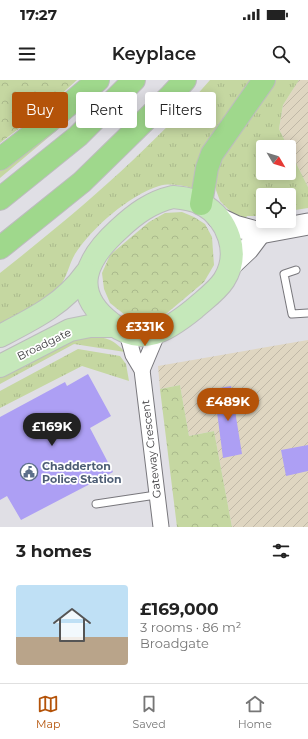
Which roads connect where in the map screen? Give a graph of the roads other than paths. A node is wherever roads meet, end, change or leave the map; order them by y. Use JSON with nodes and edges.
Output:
{"nodes":[{"id":1,"x":98,"y":80,"type":"edge"},
{"id":2,"x":134,"y":80,"type":"edge"},
{"id":3,"x":185,"y":80,"type":"edge"},
{"id":4,"x":264,"y":80,"type":"edge"},
{"id":5,"x":0,"y":159,"type":"edge"},
{"id":6,"x":0,"y":199,"type":"edge"},
{"id":7,"x":201,"y":204,"type":"junction"},
{"id":8,"x":218,"y":218,"type":"junction"},
{"id":9,"x":308,"y":224,"type":"edge"},
{"id":10,"x":260,"y":233,"type":"junction"},
{"id":11,"x":0,"y":248,"type":"edge"},
{"id":12,"x":230,"y":265,"type":"junction"},
{"id":13,"x":296,"y":270,"type":"dead end"},
{"id":14,"x":86,"y":273,"type":"junction"},
{"id":15,"x":308,"y":313,"type":"edge"},
{"id":16,"x":120,"y":330,"type":"junction"},
{"id":17,"x":158,"y":332,"type":"junction"},
{"id":18,"x":0,"y":336,"type":"edge"},
{"id":19,"x":0,"y":366,"type":"edge"},
{"id":20,"x":142,"y":370,"type":"junction"},
{"id":21,"x":156,"y":495,"type":"junction"},
{"id":22,"x":96,"y":504,"type":"dead end"},
{"id":23,"x":161,"y":527,"type":"edge"}],
"edges":[{"from":1,"to":5,"type":"highway"},
{"from":2,"to":6,"type":"highway"},
{"from":3,"to":11,"type":"highway"},
{"from":4,"to":7,"type":"highway"},
{"from":7,"to":8,"type":"main road","name":"Broadgate"},
{"from":7,"to":14,"type":"main road","name":"Broadgate"},
{"from":8,"to":10,"type":"street","name":"Broadgate"},
{"from":8,"to":12,"type":"main road","name":"Broadgate"},
{"from":9,"to":10,"type":"street"},
{"from":10,"to":12,"type":"street","name":"Broadgate"},
{"from":12,"to":17,"type":"main road","name":"Broadgate"},
{"from":13,"to":15,"type":"lane"},
{"from":14,"to":16,"type":"main road"},
{"from":14,"to":18,"type":"main road","name":"Broadgate"},
{"from":16,"to":17,"type":"main road","name":"Broadgate"},
{"from":16,"to":19,"type":"main road","name":"Broadgate"},
{"from":16,"to":20,"type":"street","name":"Gateway Crescent"},
{"from":17,"to":20,"type":"street","name":"Gateway Crescent"},
{"from":20,"to":21,"type":"street","name":"Gateway Crescent"},
{"from":21,"to":22,"type":"lane"},
{"from":21,"to":23,"type":"street","name":"Gateway Crescent"}]}
